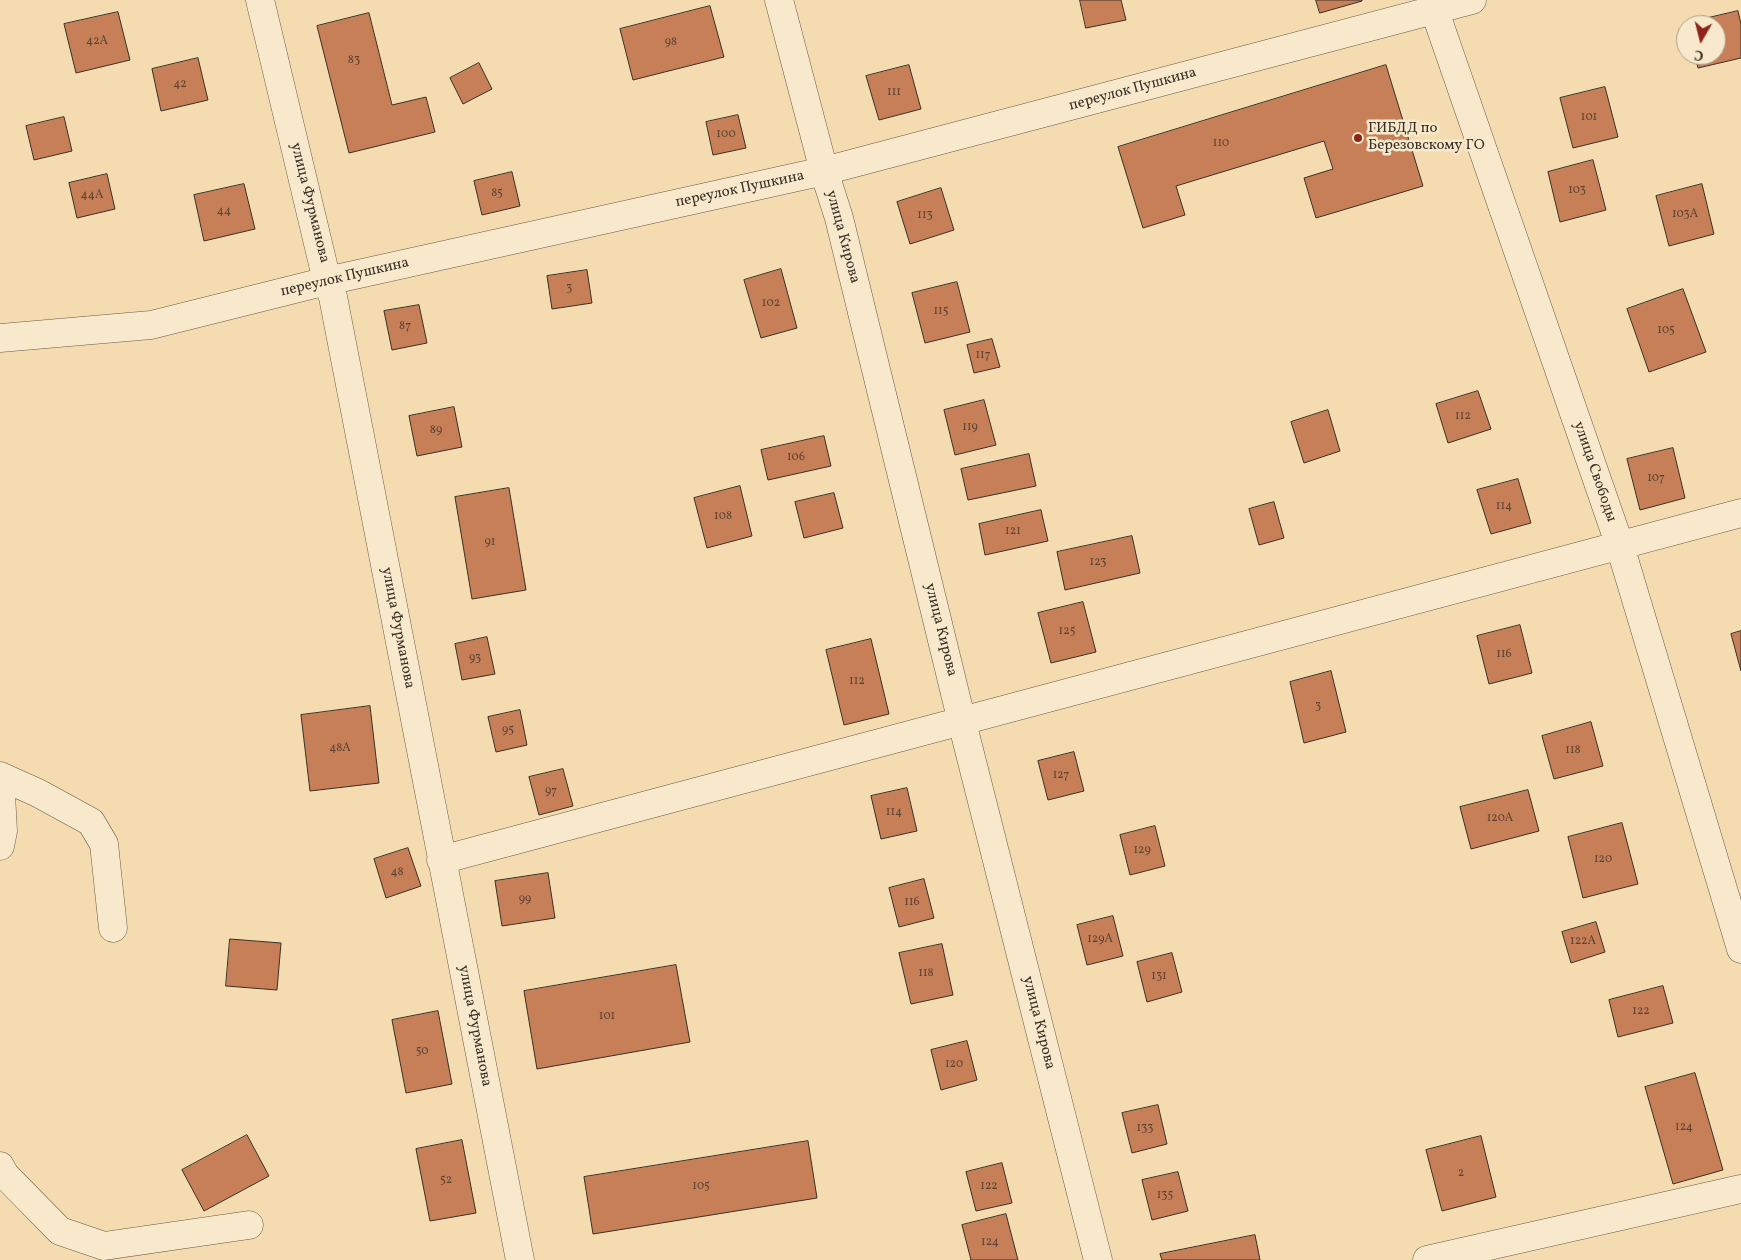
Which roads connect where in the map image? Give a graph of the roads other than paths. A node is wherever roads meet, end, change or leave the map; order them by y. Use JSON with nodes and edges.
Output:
{"nodes":[{"id":1,"x":260,"y":0,"type":"edge"},
{"id":2,"x":779,"y":0,"type":"edge"},
{"id":3,"x":1472,"y":0,"type":"edge"},
{"id":4,"x":1433,"y":5,"type":"edge"},
{"id":5,"x":824,"y":171,"type":"junction"},
{"id":6,"x":328,"y":281,"type":"junction"},
{"id":7,"x":0,"y":338,"type":"edge"},
{"id":8,"x":1741,"y":513,"type":"edge"},
{"id":9,"x":1620,"y":546,"type":"junction"},
{"id":10,"x":962,"y":722,"type":"junction"},
{"id":11,"x":0,"y":776,"type":"edge"},
{"id":12,"x":0,"y":846,"type":"edge"},
{"id":13,"x":441,"y":860,"type":"junction"},
{"id":14,"x":113,"y":928,"type":"dead end"},
{"id":15,"x":1741,"y":949,"type":"edge"},
{"id":16,"x":0,"y":1166,"type":"edge"},
{"id":17,"x":1741,"y":1189,"type":"edge"},
{"id":18,"x":249,"y":1224,"type":"dead end"},
{"id":19,"x":520,"y":1260,"type":"edge"},
{"id":20,"x":1098,"y":1260,"type":"edge"},
{"id":21,"x":1427,"y":1260,"type":"edge"}],
"edges":[{"from":1,"to":6,"type":"street","name":"улица Фурманова"},
{"from":2,"to":5,"type":"street","name":"улица Кирова"},
{"from":3,"to":4,"type":"street","name":"переулок Пушкина"},
{"from":4,"to":5,"type":"street","name":"переулок Пушкина"},
{"from":4,"to":9,"type":"street","name":"улица Свободы"},
{"from":5,"to":6,"type":"street","name":"переулок Пушкина"},
{"from":5,"to":10,"type":"street","name":"улица Кирова"},
{"from":6,"to":7,"type":"street","name":"переулок Пушкина"},
{"from":6,"to":13,"type":"street","name":"улица Фурманова"},
{"from":8,"to":9,"type":"street"},
{"from":9,"to":10,"type":"street"},
{"from":9,"to":15,"type":"street","name":"улица Свободы"},
{"from":10,"to":13,"type":"street"},
{"from":10,"to":20,"type":"street","name":"улица Кирова"},
{"from":11,"to":12,"type":"street"},
{"from":11,"to":14,"type":"street"},
{"from":13,"to":19,"type":"street","name":"улица Фурманова"},
{"from":16,"to":18,"type":"street"},
{"from":17,"to":21,"type":"street"}]}
